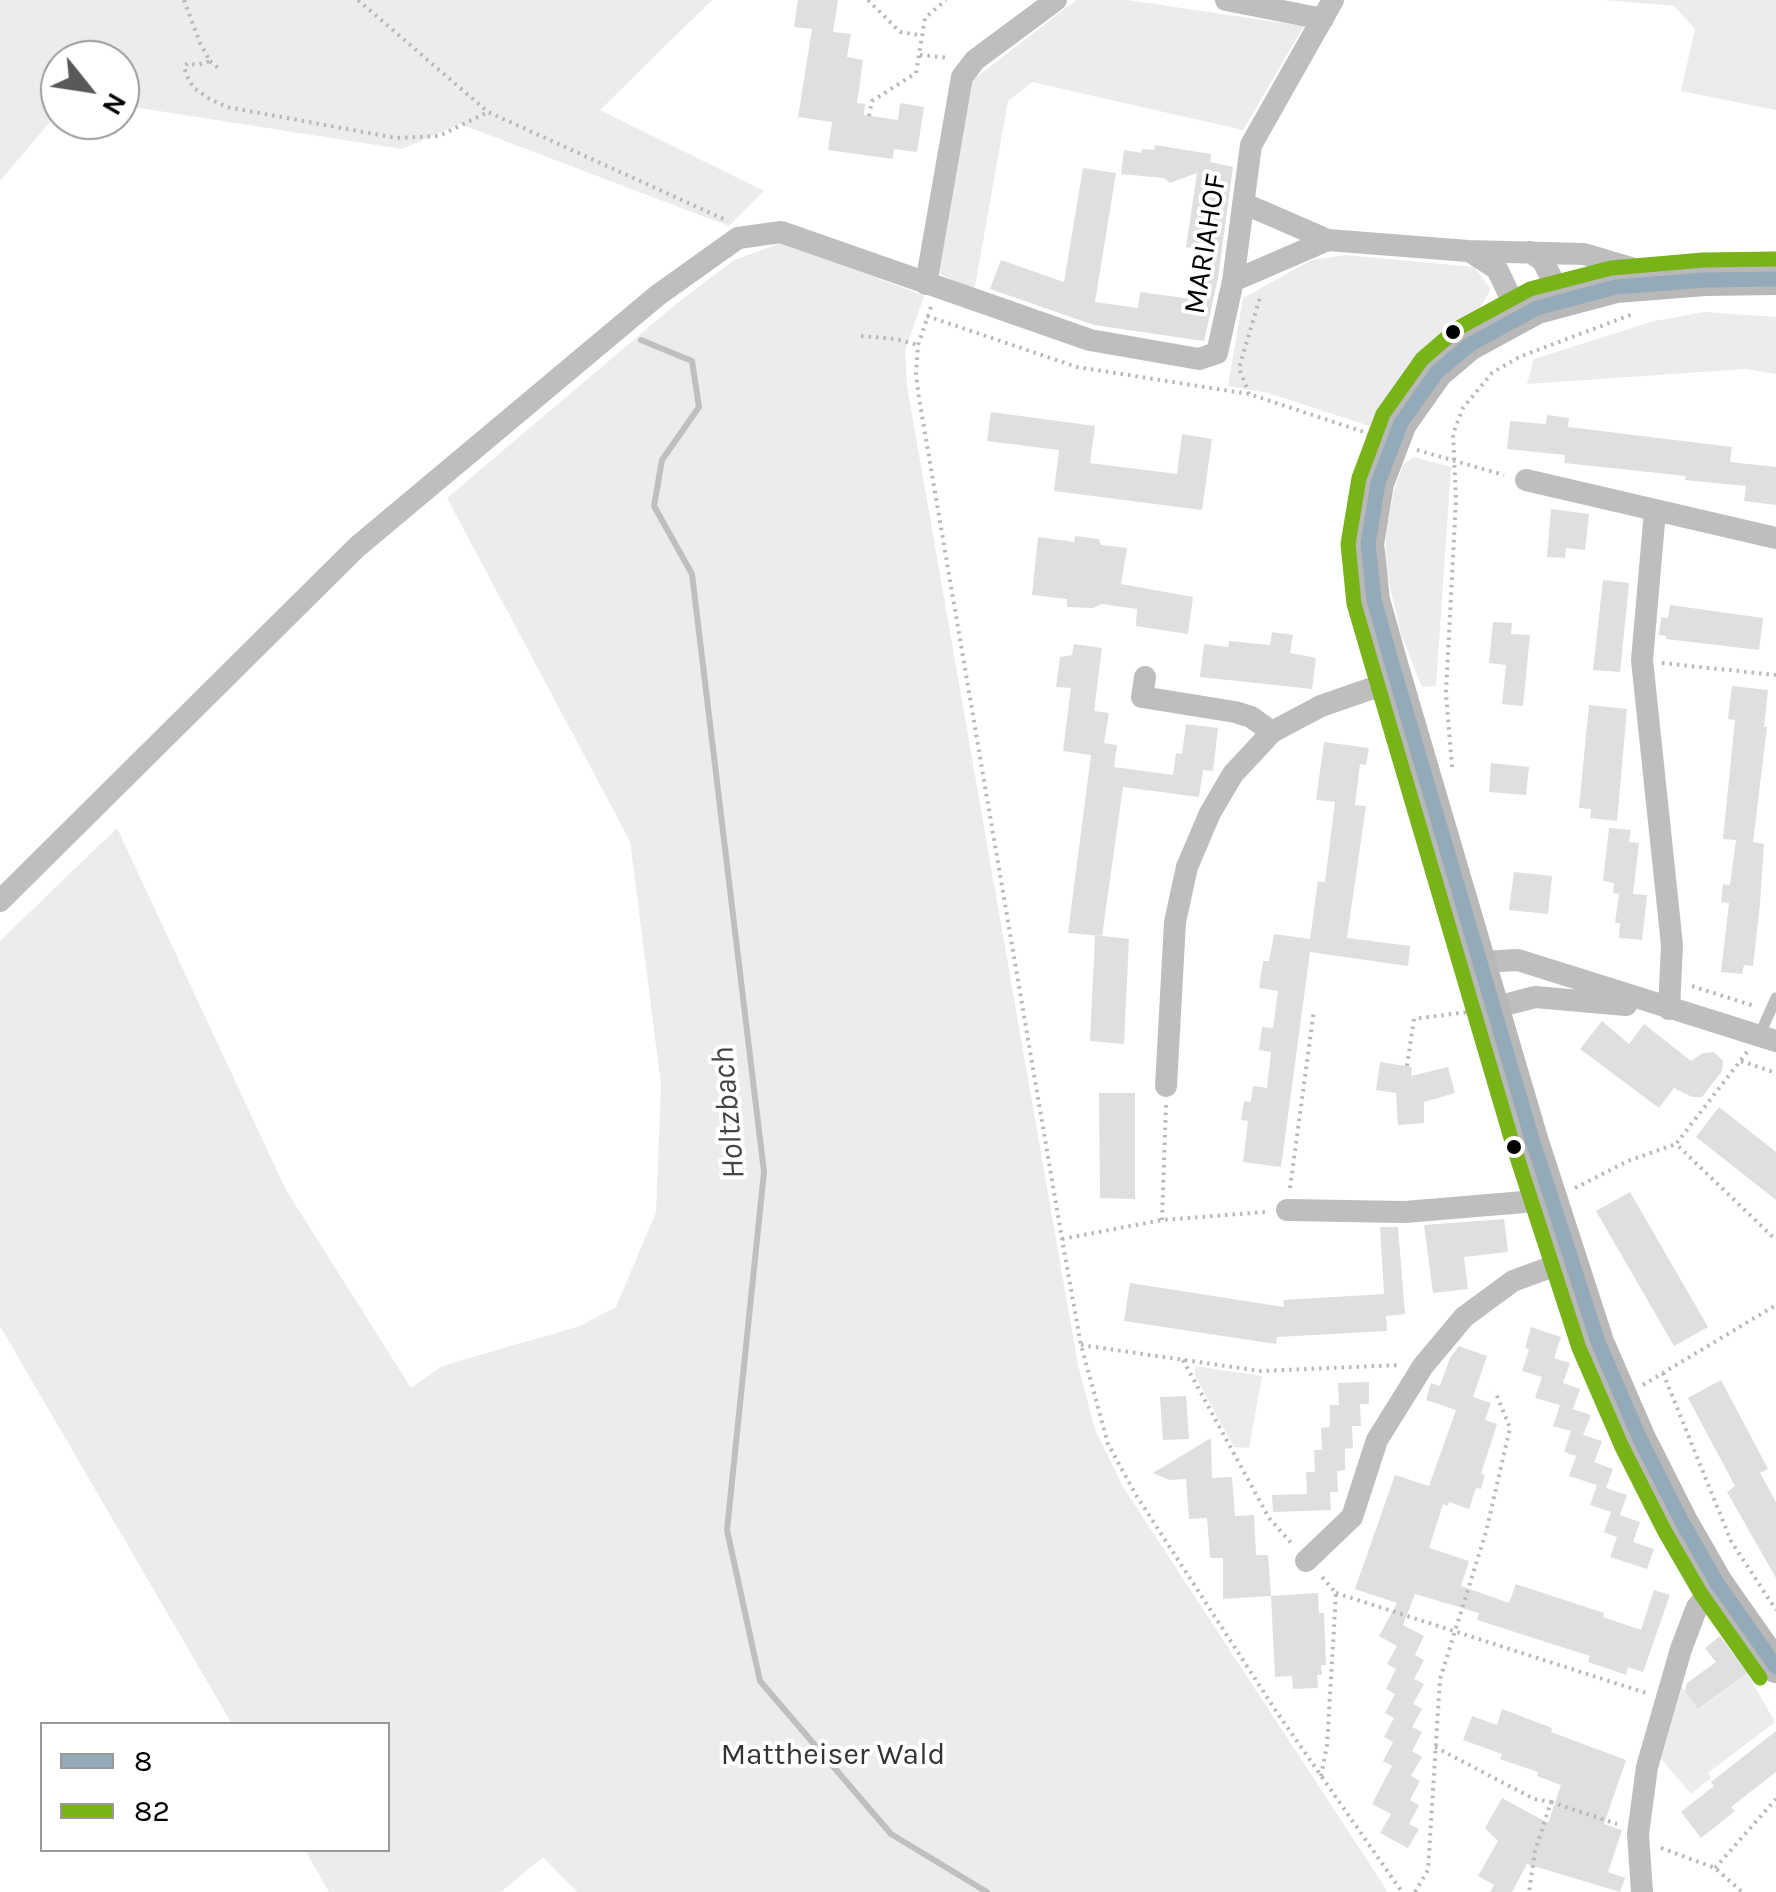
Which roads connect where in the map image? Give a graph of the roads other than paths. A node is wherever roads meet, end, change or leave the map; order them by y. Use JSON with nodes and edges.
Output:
{"nodes":[{"id":1,"x":1056,"y":0,"type":"edge"},
{"id":2,"x":1226,"y":0,"type":"edge"},
{"id":3,"x":1328,"y":10,"type":"edge"},
{"id":4,"x":1245,"y":204,"type":"junction"},
{"id":5,"x":1328,"y":240,"type":"junction"},
{"id":6,"x":1468,"y":251,"type":"junction"},
{"id":7,"x":1530,"y":252,"type":"junction"},
{"id":8,"x":1776,"y":279,"type":"edge"},
{"id":9,"x":1233,"y":281,"type":"junction"},
{"id":10,"x":1675,"y":281,"type":"junction"},
{"id":11,"x":926,"y":284,"type":"junction"},
{"id":12,"x":1532,"y":310,"type":"junction"},
{"id":13,"x":1526,"y":480,"type":"dead end"},
{"id":14,"x":1655,"y":512,"type":"junction"},
{"id":15,"x":1776,"y":538,"type":"edge"},
{"id":16,"x":1146,"y":677,"type":"dead end"},
{"id":17,"x":1399,"y":686,"type":"junction"},
{"id":18,"x":1272,"y":732,"type":"junction"},
{"id":19,"x":0,"y":902,"type":"edge"},
{"id":20,"x":1480,"y":962,"type":"junction"},
{"id":21,"x":1776,"y":998,"type":"edge"},
{"id":22,"x":1669,"y":1009,"type":"junction"},
{"id":23,"x":1480,"y":1010,"type":"junction"},
{"id":24,"x":1768,"y":1038,"type":"edge"},
{"id":25,"x":1166,"y":1086,"type":"road end"},
{"id":26,"x":1563,"y":1191,"type":"junction"},
{"id":27,"x":1288,"y":1210,"type":"road end"},
{"id":28,"x":1570,"y":1260,"type":"junction"},
{"id":29,"x":1306,"y":1561,"type":"dead end"},
{"id":30,"x":1718,"y":1583,"type":"junction"},
{"id":31,"x":1776,"y":1668,"type":"edge"},
{"id":32,"x":1642,"y":1892,"type":"edge"}],
"edges":[{"from":1,"to":11,"type":"street"},
{"from":2,"to":3,"type":"street"},
{"from":3,"to":4,"type":"street","name":"MARIAHOF"},
{"from":4,"to":5,"type":"street"},
{"from":4,"to":9,"type":"street","name":"MARIAHOF"},
{"from":5,"to":6,"type":"street"},
{"from":5,"to":9,"type":"street"},
{"from":6,"to":7,"type":"street"},
{"from":6,"to":12,"type":"street"},
{"from":7,"to":10,"type":"street"},
{"from":7,"to":12,"type":"street"},
{"from":8,"to":10,"type":"street"},
{"from":9,"to":11,"type":"street","name":"MARIAHOF"},
{"from":10,"to":12,"type":"street"},
{"from":11,"to":19,"type":"street"},
{"from":12,"to":17,"type":"street"},
{"from":13,"to":14,"type":"street"},
{"from":14,"to":15,"type":"street"},
{"from":14,"to":22,"type":"street"},
{"from":16,"to":18,"type":"street"},
{"from":17,"to":18,"type":"street"},
{"from":17,"to":20,"type":"street"},
{"from":18,"to":25,"type":"street"},
{"from":20,"to":22,"type":"street"},
{"from":20,"to":23,"type":"street"},
{"from":21,"to":24,"type":"lane"},
{"from":22,"to":23,"type":"street"},
{"from":22,"to":24,"type":"street"},
{"from":23,"to":26,"type":"street"},
{"from":26,"to":27,"type":"street"},
{"from":26,"to":28,"type":"street"},
{"from":28,"to":29,"type":"street"},
{"from":28,"to":30,"type":"street"},
{"from":30,"to":31,"type":"street"},
{"from":30,"to":32,"type":"street"}]}
